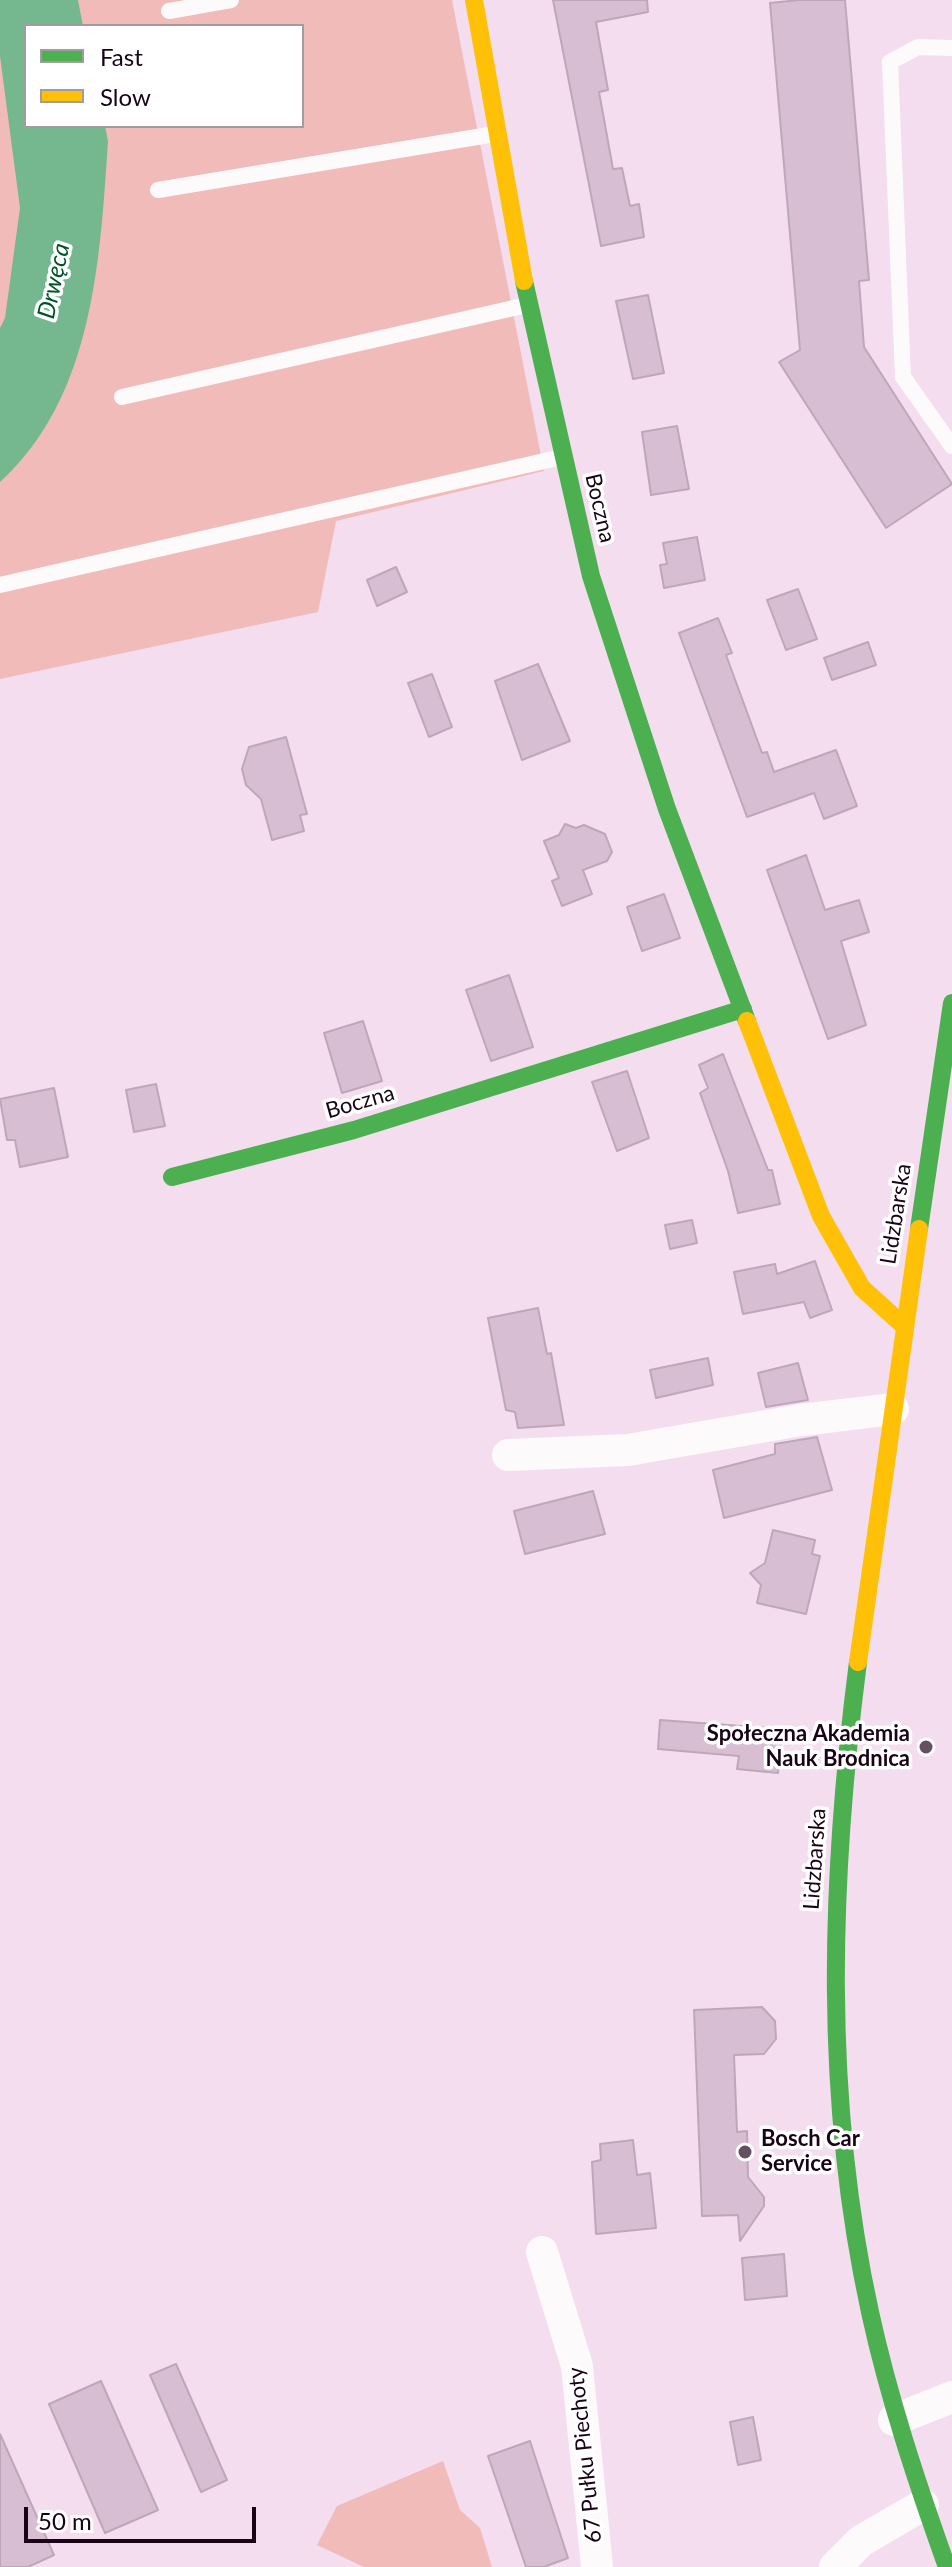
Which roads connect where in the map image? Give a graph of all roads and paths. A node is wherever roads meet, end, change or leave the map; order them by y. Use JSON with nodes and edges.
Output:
{"nodes":[{"id":1,"x":231,"y":0,"type":"edge"},
{"id":2,"x":474,"y":0,"type":"edge"},
{"id":3,"x":169,"y":11,"type":"dead end"},
{"id":4,"x":952,"y":48,"type":"edge"},
{"id":5,"x":497,"y":134,"type":"junction"},
{"id":6,"x":158,"y":190,"type":"dead end"},
{"id":7,"x":529,"y":304,"type":"junction"},
{"id":8,"x":122,"y":397,"type":"dead end"},
{"id":9,"x":952,"y":446,"type":"edge"},
{"id":10,"x":563,"y":456,"type":"junction"},
{"id":11,"x":0,"y":585,"type":"edge"},
{"id":12,"x":952,"y":1003,"type":"edge"},
{"id":13,"x":743,"y":1009,"type":"junction"},
{"id":14,"x":172,"y":1177,"type":"dead end"},
{"id":15,"x":904,"y":1326,"type":"junction"},
{"id":16,"x":893,"y":1409,"type":"junction"},
{"id":17,"x":508,"y":1455,"type":"dead end"},
{"id":18,"x":542,"y":2252,"type":"dead end"},
{"id":19,"x":952,"y":2397,"type":"edge"},
{"id":20,"x":894,"y":2420,"type":"junction"},
{"id":21,"x":923,"y":2505,"type":"junction"},
{"id":22,"x":597,"y":2567,"type":"edge"},
{"id":23,"x":835,"y":2567,"type":"edge"},
{"id":24,"x":947,"y":2567,"type":"edge"}],
"edges":[{"from":1,"to":3,"type":"lane"},
{"from":2,"to":5,"type":"street","name":"Boczna"},
{"from":4,"to":9,"type":"lane"},
{"from":5,"to":6,"type":"lane"},
{"from":5,"to":7,"type":"street","name":"Boczna"},
{"from":7,"to":8,"type":"lane"},
{"from":7,"to":10,"type":"street","name":"Boczna"},
{"from":10,"to":11,"type":"lane"},
{"from":10,"to":13,"type":"street","name":"Boczna"},
{"from":12,"to":15,"type":"street","name":"Lidzbarska"},
{"from":13,"to":14,"type":"street","name":"Boczna"},
{"from":13,"to":15,"type":"street","name":"Boczna"},
{"from":15,"to":16,"type":"street","name":"Lidzbarska"},
{"from":16,"to":17,"type":"street"},
{"from":16,"to":20,"type":"street","name":"Lidzbarska"},
{"from":18,"to":22,"type":"street","name":"67 Pułku Piechoty"},
{"from":19,"to":20,"type":"street"},
{"from":20,"to":21,"type":"street","name":"Lidzbarska"},
{"from":21,"to":23,"type":"street"},
{"from":21,"to":24,"type":"street","name":"Lidzbarska"}]}
